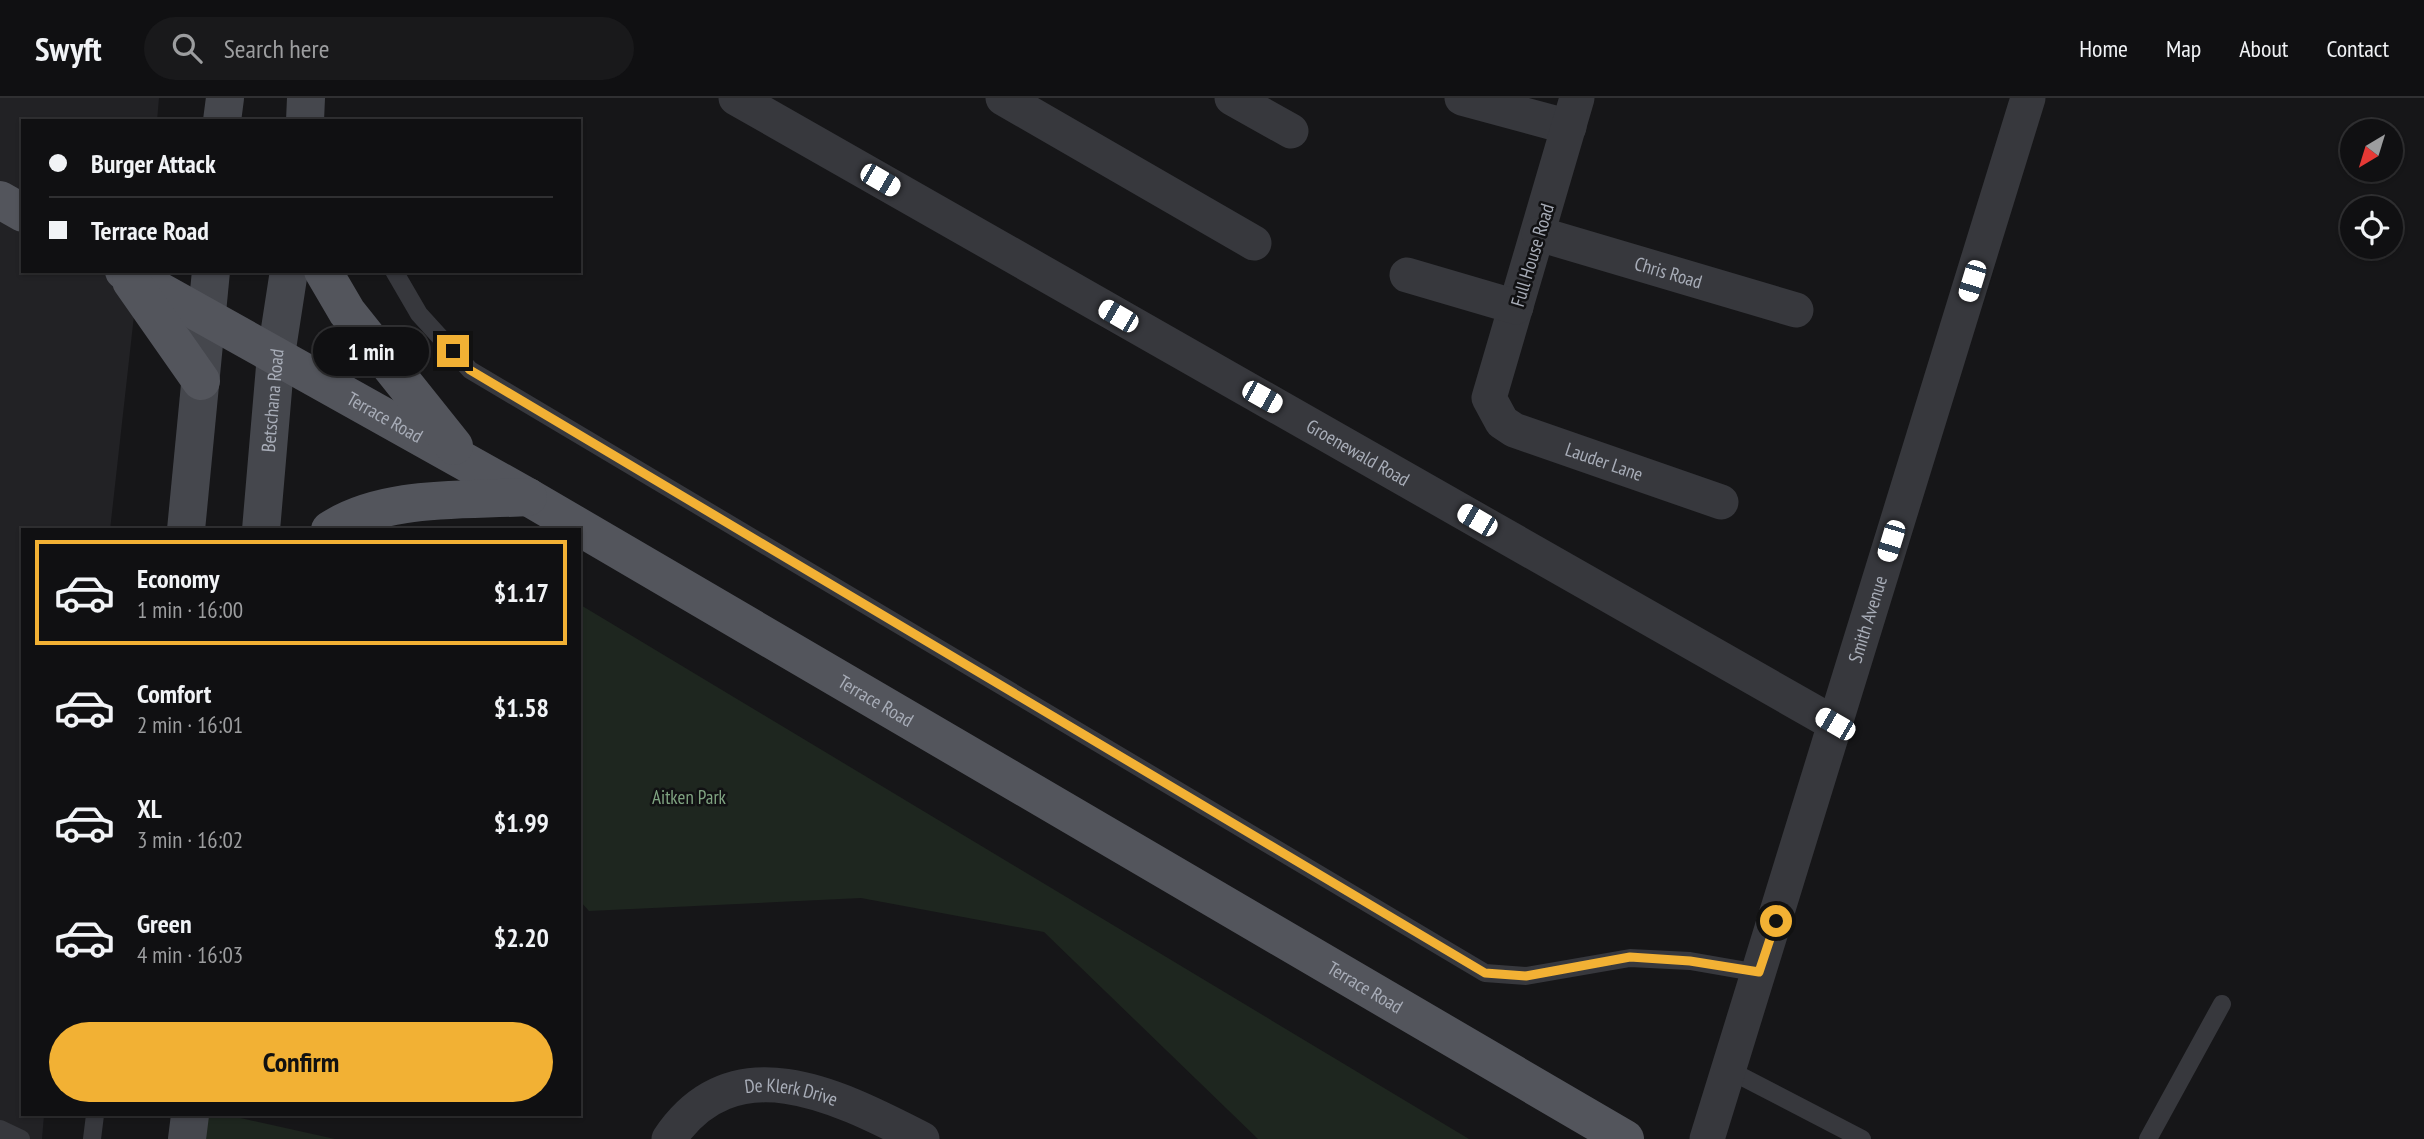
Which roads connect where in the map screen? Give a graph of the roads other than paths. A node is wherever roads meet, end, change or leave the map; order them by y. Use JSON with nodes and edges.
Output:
{"nodes":[{"id":1,"x":225,"y":98,"type":"edge"},
{"id":2,"x":306,"y":98,"type":"edge"},
{"id":3,"x":319,"y":98,"type":"edge"},
{"id":4,"x":736,"y":98,"type":"edge"},
{"id":5,"x":1232,"y":98,"type":"edge"},
{"id":6,"x":1462,"y":98,"type":"edge"},
{"id":7,"x":2028,"y":98,"type":"edge"},
{"id":8,"x":1017,"y":102,"type":"edge"},
{"id":9,"x":1573,"y":112,"type":"edge"},
{"id":10,"x":222,"y":119,"type":"edge"},
{"id":11,"x":305,"y":119,"type":"edge"},
{"id":12,"x":324,"y":119,"type":"edge"},
{"id":13,"x":1291,"y":131,"type":"dead end"},
{"id":14,"x":0,"y":200,"type":"edge"},
{"id":15,"x":21,"y":212,"type":"edge"},
{"id":16,"x":1539,"y":234,"type":"junction"},
{"id":17,"x":1254,"y":243,"type":"dead end"},
{"id":18,"x":125,"y":273,"type":"edge"},
{"id":19,"x":128,"y":273,"type":"edge"},
{"id":20,"x":211,"y":273,"type":"edge"},
{"id":21,"x":289,"y":273,"type":"edge"},
{"id":22,"x":324,"y":273,"type":"edge"},
{"id":23,"x":395,"y":273,"type":"edge"},
{"id":24,"x":1407,"y":275,"type":"dead end"},
{"id":25,"x":1516,"y":307,"type":"junction"},
{"id":26,"x":1796,"y":310,"type":"dead end"},
{"id":27,"x":208,"y":318,"type":"junction"},
{"id":28,"x":276,"y":355,"type":"junction"},
{"id":29,"x":201,"y":381,"type":"junction"},
{"id":30,"x":1494,"y":410,"type":"joint"},
{"id":31,"x":467,"y":463,"type":"junction"},
{"id":32,"x":528,"y":497,"type":"junction"},
{"id":33,"x":1721,"y":502,"type":"dead end"},
{"id":34,"x":186,"y":528,"type":"edge"},
{"id":35,"x":261,"y":528,"type":"edge"},
{"id":36,"x":335,"y":528,"type":"edge"},
{"id":37,"x":581,"y":528,"type":"edge"},
{"id":38,"x":581,"y":528,"type":"edge"},
{"id":39,"x":1835,"y":724,"type":"junction"},
{"id":40,"x":1759,"y":972,"type":"junction"},
{"id":41,"x":2222,"y":1004,"type":"dead end"},
{"id":42,"x":1729,"y":1070,"type":"junction"},
{"id":43,"x":95,"y":1116,"type":"edge"},
{"id":44,"x":190,"y":1116,"type":"edge"},
{"id":45,"x":0,"y":1129,"type":"edge"},
{"id":46,"x":21,"y":1139,"type":"edge"},
{"id":47,"x":92,"y":1139,"type":"edge"},
{"id":48,"x":187,"y":1139,"type":"edge"},
{"id":49,"x":669,"y":1139,"type":"edge"},
{"id":50,"x":922,"y":1139,"type":"edge"},
{"id":51,"x":1625,"y":1139,"type":"edge"},
{"id":52,"x":1707,"y":1139,"type":"edge"},
{"id":53,"x":1862,"y":1139,"type":"edge"},
{"id":54,"x":2148,"y":1139,"type":"edge"}],
"edges":[{"from":1,"to":10,"type":"main road"},
{"from":2,"to":11,"type":"main road"},
{"from":3,"to":12,"type":"lane"},
{"from":4,"to":39,"type":"street","name":"Groenewald Road"},
{"from":5,"to":13,"type":"street"},
{"from":6,"to":9,"type":"street"},
{"from":7,"to":39,"type":"street","name":"Smith Avenue"},
{"from":8,"to":17,"type":"street"},
{"from":9,"to":16,"type":"street","name":"Full House Road"},
{"from":14,"to":15,"type":"main road"},
{"from":16,"to":25,"type":"street","name":"Full House Road"},
{"from":16,"to":26,"type":"street","name":"Chris Road"},
{"from":18,"to":29,"type":"main road"},
{"from":19,"to":27,"type":"main road","name":"Terrace Road"},
{"from":20,"to":27,"type":"main road"},
{"from":21,"to":28,"type":"main road","name":"Betschana Road"},
{"from":22,"to":31,"type":"main road"},
{"from":23,"to":40,"type":"lane"},
{"from":24,"to":25,"type":"street"},
{"from":25,"to":30,"type":"street","name":"Full House Road"},
{"from":27,"to":28,"type":"main road","name":"Terrace Road"},
{"from":27,"to":29,"type":"main road"},
{"from":28,"to":31,"type":"main road","name":"Terrace Road"},
{"from":28,"to":35,"type":"main road","name":"Betschana Road"},
{"from":29,"to":34,"type":"main road"},
{"from":30,"to":33,"type":"street","name":"Lauder Lane"},
{"from":31,"to":32,"type":"main road","name":"Terrace Road"},
{"from":32,"to":36,"type":"main road"},
{"from":32,"to":38,"type":"main road","name":"Terrace Road"},
{"from":37,"to":51,"type":"main road","name":"Terrace Road"},
{"from":39,"to":40,"type":"street","name":"Smith Avenue"},
{"from":40,"to":42,"type":"street","name":"Smith Avenue"},
{"from":41,"to":54,"type":"lane"},
{"from":42,"to":52,"type":"street","name":"Smith Avenue"},
{"from":42,"to":53,"type":"lane"},
{"from":43,"to":47,"type":"lane"},
{"from":44,"to":48,"type":"main road"},
{"from":45,"to":46,"type":"lane"},
{"from":49,"to":50,"type":"street","name":"De Klerk Drive"}]}
